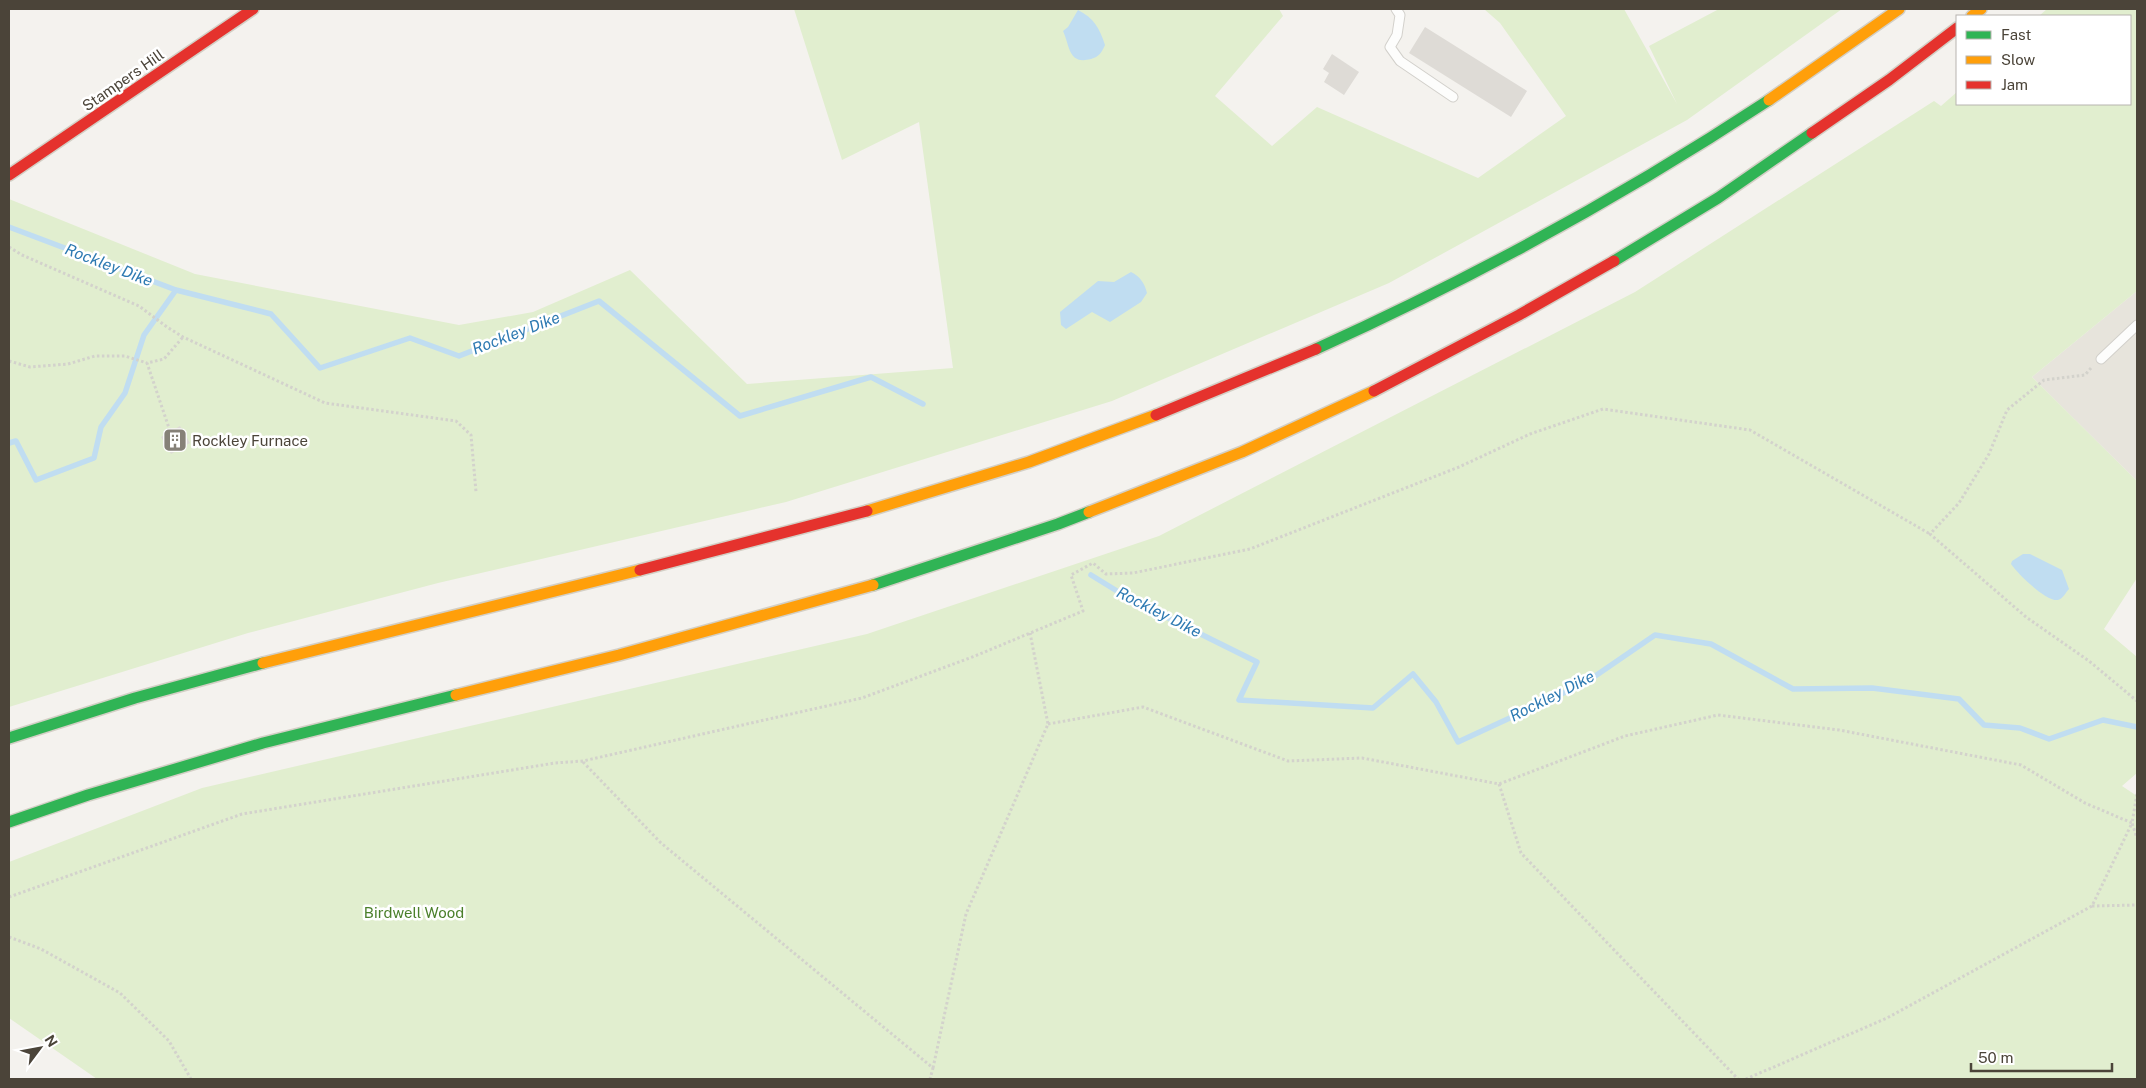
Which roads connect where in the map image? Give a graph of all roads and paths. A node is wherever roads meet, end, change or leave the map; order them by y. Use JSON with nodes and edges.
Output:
{"nodes":[{"id":1,"x":253,"y":9,"type":"edge"},
{"id":2,"x":1396,"y":9,"type":"edge"},
{"id":3,"x":1899,"y":9,"type":"edge"},
{"id":4,"x":1956,"y":29,"type":"edge"},
{"id":5,"x":1453,"y":97,"type":"dead end"},
{"id":6,"x":9,"y":175,"type":"edge"},
{"id":7,"x":9,"y":247,"type":"edge"},
{"id":8,"x":2137,"y":325,"type":"edge"},
{"id":9,"x":184,"y":337,"type":"junction"},
{"id":10,"x":2100,"y":359,"type":"joint"},
{"id":11,"x":9,"y":361,"type":"edge"},
{"id":12,"x":148,"y":363,"type":"junction"},
{"id":13,"x":170,"y":432,"type":"dead end"},
{"id":14,"x":476,"y":492,"type":"dead end"},
{"id":15,"x":1930,"y":534,"type":"junction"},
{"id":16,"x":1030,"y":633,"type":"junction"},
{"id":17,"x":2137,"y":701,"type":"edge"},
{"id":18,"x":1048,"y":724,"type":"junction"},
{"id":19,"x":9,"y":738,"type":"edge"},
{"id":20,"x":583,"y":761,"type":"junction"},
{"id":21,"x":1499,"y":784,"type":"junction"},
{"id":22,"x":2137,"y":794,"type":"edge"},
{"id":23,"x":9,"y":822,"type":"edge"},
{"id":24,"x":2132,"y":823,"type":"junction"},
{"id":25,"x":2137,"y":838,"type":"edge"},
{"id":26,"x":9,"y":897,"type":"edge"},
{"id":27,"x":2137,"y":905,"type":"edge"},
{"id":28,"x":2092,"y":906,"type":"junction"},
{"id":29,"x":9,"y":937,"type":"edge"},
{"id":30,"x":933,"y":1068,"type":"junction"},
{"id":31,"x":191,"y":1079,"type":"edge"},
{"id":32,"x":930,"y":1079,"type":"edge"},
{"id":33,"x":1738,"y":1079,"type":"edge"},
{"id":34,"x":1746,"y":1079,"type":"edge"}],
"edges":[{"from":1,"to":6,"type":"main road","name":"Stampers Hill"},
{"from":2,"to":5,"type":"lane"},
{"from":3,"to":19,"type":"main road"},
{"from":4,"to":23,"type":"main road"},
{"from":7,"to":9,"type":"path"},
{"from":8,"to":10,"type":"lane"},
{"from":9,"to":12,"type":"path"},
{"from":9,"to":14,"type":"path"},
{"from":10,"to":15,"type":"path"},
{"from":11,"to":12,"type":"path"},
{"from":12,"to":13,"type":"path"},
{"from":15,"to":16,"type":"path"},
{"from":15,"to":17,"type":"path"},
{"from":16,"to":18,"type":"path"},
{"from":16,"to":20,"type":"path"},
{"from":18,"to":21,"type":"path"},
{"from":18,"to":30,"type":"path"},
{"from":20,"to":26,"type":"path"},
{"from":20,"to":30,"type":"path"},
{"from":21,"to":24,"type":"path"},
{"from":21,"to":33,"type":"path"},
{"from":22,"to":24,"type":"path"},
{"from":24,"to":25,"type":"path"},
{"from":24,"to":28,"type":"path"},
{"from":27,"to":28,"type":"path"},
{"from":28,"to":34,"type":"path"},
{"from":29,"to":31,"type":"path"},
{"from":30,"to":32,"type":"path"}]}
